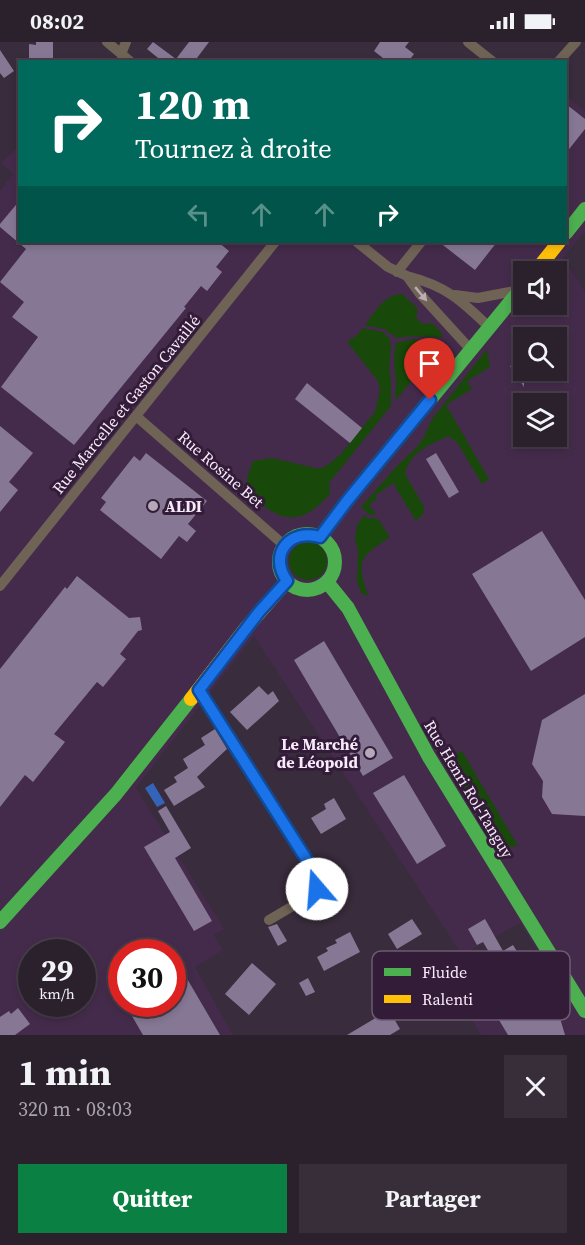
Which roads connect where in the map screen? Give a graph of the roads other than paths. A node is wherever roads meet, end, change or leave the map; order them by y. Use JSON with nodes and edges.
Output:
{"nodes":[{"id":1,"x":107,"y":42,"type":"edge"},
{"id":2,"x":126,"y":42,"type":"edge"},
{"id":3,"x":468,"y":42,"type":"edge"},
{"id":4,"x":576,"y":42,"type":"edge"},
{"id":5,"x":121,"y":54,"type":"junction"},
{"id":6,"x":128,"y":60,"type":"edge"},
{"id":7,"x":490,"y":60,"type":"edge"},
{"id":8,"x":560,"y":60,"type":"edge"},
{"id":9,"x":585,"y":209,"type":"edge"},
{"id":10,"x":567,"y":232,"type":"edge"},
{"id":11,"x":274,"y":243,"type":"edge"},
{"id":12,"x":358,"y":243,"type":"edge"},
{"id":13,"x":420,"y":243,"type":"edge"},
{"id":14,"x":558,"y":243,"type":"edge"},
{"id":15,"x":544,"y":261,"type":"edge"},
{"id":16,"x":402,"y":274,"type":"junction"},
{"id":17,"x":513,"y":290,"type":"edge"},
{"id":18,"x":454,"y":294,"type":"junction"},
{"id":19,"x":513,"y":299,"type":"edge"},
{"id":20,"x":489,"y":327,"type":"junction"},
{"id":21,"x":471,"y":350,"type":"junction"},
{"id":22,"x":136,"y":416,"type":"junction"},
{"id":23,"x":320,"y":537,"type":"junction"},
{"id":24,"x":285,"y":546,"type":"junction"},
{"id":25,"x":4,"y":573,"type":"edge"},
{"id":26,"x":287,"y":581,"type":"junction"},
{"id":27,"x":327,"y":582,"type":"junction"},
{"id":28,"x":0,"y":586,"type":"edge"},
{"id":29,"x":199,"y":690,"type":"junction"},
{"id":30,"x":268,"y":920,"type":"dead end"},
{"id":31,"x":0,"y":922,"type":"edge"},
{"id":32,"x":548,"y":951,"type":"edge"},
{"id":33,"x":570,"y":987,"type":"edge"},
{"id":34,"x":585,"y":1011,"type":"edge"}],
"edges":[{"from":1,"to":5,"type":"street"},
{"from":2,"to":5,"type":"street"},
{"from":3,"to":7,"type":"street"},
{"from":4,"to":8,"type":"street"},
{"from":5,"to":6,"type":"street"},
{"from":9,"to":10,"type":"main road"},
{"from":11,"to":22,"type":"street","name":"Rue Marcelle et Gaston Cavaillé"},
{"from":12,"to":16,"type":"street"},
{"from":13,"to":16,"type":"street"},
{"from":14,"to":15,"type":"main road"},
{"from":16,"to":18,"type":"street"},
{"from":16,"to":21,"type":"street","one_way":true},
{"from":17,"to":18,"type":"street"},
{"from":18,"to":20,"type":"street"},
{"from":19,"to":20,"type":"main road"},
{"from":20,"to":21,"type":"main road"},
{"from":21,"to":23,"type":"main road"},
{"from":22,"to":24,"type":"street","name":"Rue Rosine Bet"},
{"from":22,"to":25,"type":"street","name":"Rue Marcelle et Gaston Cavaillé"},
{"from":23,"to":24,"type":"main road"},
{"from":23,"to":27,"type":"main road"},
{"from":24,"to":26,"type":"main road"},
{"from":25,"to":28,"type":"street","name":"Rue Marcelle et Gaston Cavaillé"},
{"from":26,"to":27,"type":"main road"},
{"from":26,"to":29,"type":"main road"},
{"from":27,"to":32,"type":"main road","name":"Rue Henri Rol-Tanguy"},
{"from":29,"to":30,"type":"street"},
{"from":29,"to":31,"type":"main road"},
{"from":33,"to":34,"type":"main road","name":"Rue Henri Rol-Tanguy"}]}
